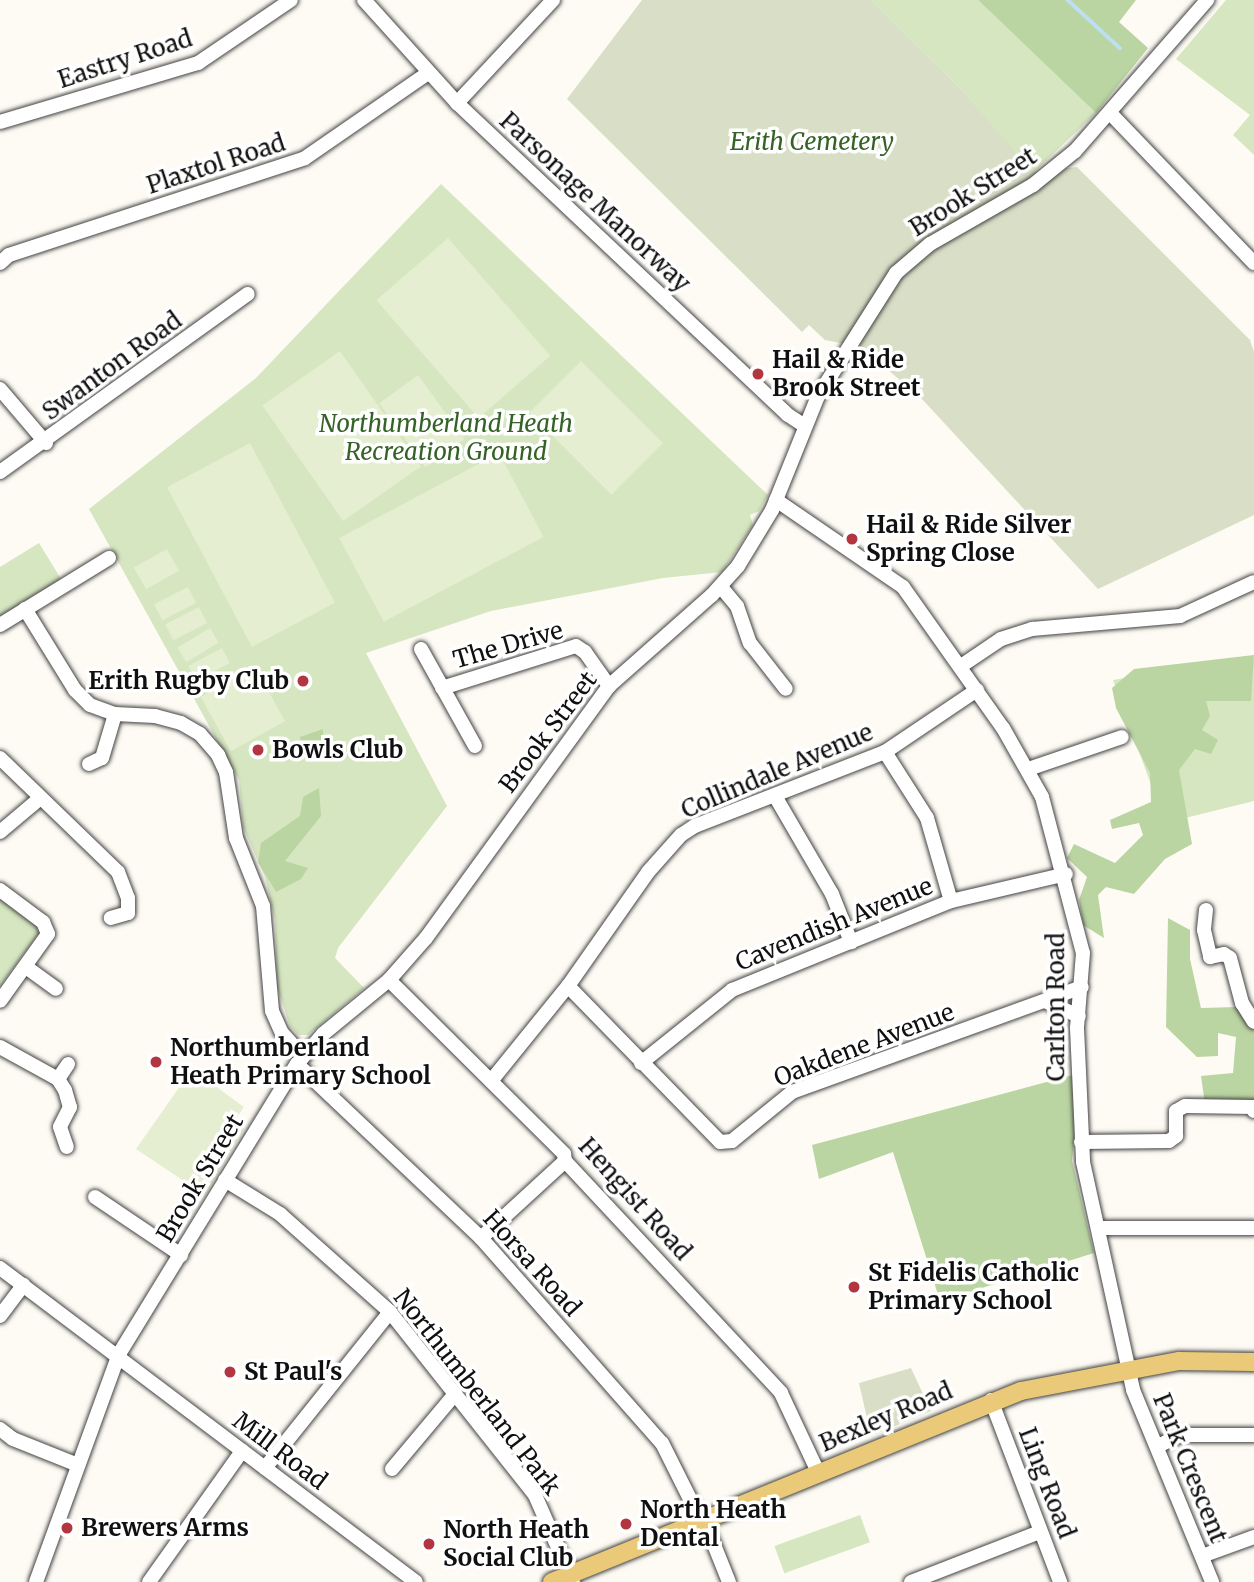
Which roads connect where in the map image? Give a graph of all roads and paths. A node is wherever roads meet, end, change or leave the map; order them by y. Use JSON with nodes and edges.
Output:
{"nodes":[{"id":1,"x":291,"y":0,"type":"edge"},
{"id":2,"x":364,"y":0,"type":"edge"},
{"id":3,"x":553,"y":0,"type":"edge"},
{"id":4,"x":1207,"y":0,"type":"edge"},
{"id":5,"x":428,"y":73,"type":"junction"},
{"id":6,"x":457,"y":103,"type":"junction"},
{"id":7,"x":1110,"y":113,"type":"junction"},
{"id":8,"x":0,"y":122,"type":"edge"},
{"id":9,"x":1254,"y":262,"type":"edge"},
{"id":10,"x":0,"y":263,"type":"edge"},
{"id":11,"x":248,"y":294,"type":"dead end"},
{"id":12,"x":0,"y":389,"type":"edge"},
{"id":13,"x":805,"y":426,"type":"junction"},
{"id":14,"x":46,"y":443,"type":"junction"},
{"id":15,"x":0,"y":472,"type":"edge"},
{"id":16,"x":776,"y":500,"type":"junction"},
{"id":17,"x":109,"y":558,"type":"dead end"},
{"id":18,"x":1254,"y":582,"type":"edge"},
{"id":19,"x":721,"y":587,"type":"junction"},
{"id":20,"x":25,"y":609,"type":"junction"},
{"id":21,"x":0,"y":625,"type":"edge"},
{"id":22,"x":421,"y":649,"type":"dead end"},
{"id":23,"x":961,"y":666,"type":"junction"},
{"id":24,"x":609,"y":686,"type":"junction"},
{"id":25,"x":442,"y":688,"type":"junction"},
{"id":26,"x":786,"y":689,"type":"dead end"},
{"id":27,"x":977,"y":690,"type":"junction"},
{"id":28,"x":115,"y":715,"type":"junction"},
{"id":29,"x":1122,"y":737,"type":"dead end"},
{"id":30,"x":475,"y":746,"type":"dead end"},
{"id":31,"x":885,"y":752,"type":"junction"},
{"id":32,"x":0,"y":758,"type":"edge"},
{"id":33,"x":101,"y":763,"type":"dead end"},
{"id":34,"x":1028,"y":769,"type":"junction"},
{"id":35,"x":775,"y":796,"type":"junction"},
{"id":36,"x":39,"y":799,"type":"junction"},
{"id":37,"x":0,"y":832,"type":"edge"},
{"id":38,"x":1066,"y":874,"type":"junction"},
{"id":39,"x":0,"y":890,"type":"edge"},
{"id":40,"x":951,"y":901,"type":"junction"},
{"id":41,"x":1206,"y":910,"type":"dead end"},
{"id":42,"x":111,"y":918,"type":"dead end"},
{"id":43,"x":851,"y":942,"type":"junction"},
{"id":44,"x":26,"y":967,"type":"junction"},
{"id":45,"x":389,"y":980,"type":"junction"},
{"id":46,"x":568,"y":986,"type":"junction"},
{"id":47,"x":1082,"y":987,"type":"junction"},
{"id":48,"x":56,"y":989,"type":"dead end"},
{"id":49,"x":0,"y":1001,"type":"edge"},
{"id":50,"x":1045,"y":1001,"type":"junction"},
{"id":51,"x":1079,"y":1016,"type":"junction"},
{"id":52,"x":1254,"y":1022,"type":"edge"},
{"id":53,"x":0,"y":1047,"type":"edge"},
{"id":54,"x":300,"y":1060,"type":"junction"},
{"id":55,"x":641,"y":1063,"type":"junction"},
{"id":56,"x":68,"y":1064,"type":"dead end"},
{"id":57,"x":58,"y":1079,"type":"junction"},
{"id":58,"x":491,"y":1081,"type":"junction"},
{"id":59,"x":1254,"y":1111,"type":"edge"},
{"id":60,"x":1081,"y":1142,"type":"junction"},
{"id":61,"x":66,"y":1147,"type":"dead end"},
{"id":62,"x":565,"y":1161,"type":"junction"},
{"id":63,"x":225,"y":1180,"type":"junction"},
{"id":64,"x":95,"y":1197,"type":"dead end"},
{"id":65,"x":1098,"y":1228,"type":"junction"},
{"id":66,"x":1254,"y":1228,"type":"edge"},
{"id":67,"x":481,"y":1238,"type":"junction"},
{"id":68,"x":181,"y":1255,"type":"junction"},
{"id":69,"x":0,"y":1268,"type":"edge"},
{"id":70,"x":23,"y":1284,"type":"junction"},
{"id":71,"x":390,"y":1312,"type":"junction"},
{"id":72,"x":0,"y":1316,"type":"edge"},
{"id":73,"x":119,"y":1354,"type":"junction"},
{"id":74,"x":1254,"y":1362,"type":"edge"},
{"id":75,"x":1129,"y":1371,"type":"junction"},
{"id":76,"x":455,"y":1394,"type":"junction"},
{"id":77,"x":991,"y":1400,"type":"junction"},
{"id":78,"x":0,"y":1429,"type":"edge"},
{"id":79,"x":1254,"y":1435,"type":"edge"},
{"id":80,"x":1158,"y":1446,"type":"junction"},
{"id":81,"x":242,"y":1451,"type":"junction"},
{"id":82,"x":78,"y":1465,"type":"junction"},
{"id":83,"x":265,"y":1468,"type":"junction"},
{"id":84,"x":392,"y":1469,"type":"dead end"},
{"id":85,"x":818,"y":1472,"type":"junction"},
{"id":86,"x":702,"y":1518,"type":"junction"},
{"id":87,"x":1040,"y":1532,"type":"junction"},
{"id":88,"x":1254,"y":1537,"type":"edge"},
{"id":89,"x":1202,"y":1556,"type":"junction"},
{"id":90,"x":571,"y":1578,"type":"edge"},
{"id":91,"x":36,"y":1582,"type":"edge"},
{"id":92,"x":149,"y":1582,"type":"edge"},
{"id":93,"x":416,"y":1582,"type":"edge"},
{"id":94,"x":552,"y":1582,"type":"edge"},
{"id":95,"x":729,"y":1582,"type":"edge"},
{"id":96,"x":911,"y":1582,"type":"edge"},
{"id":97,"x":1060,"y":1582,"type":"edge"},
{"id":98,"x":1212,"y":1582,"type":"edge"}],
"edges":[{"from":1,"to":8,"type":"street","name":"Eastry Road"},
{"from":2,"to":5,"type":"street","name":"Parsonage Manorway"},
{"from":3,"to":6,"type":"street"},
{"from":4,"to":7,"type":"street","name":"Brook Street"},
{"from":5,"to":6,"type":"street","name":"Parsonage Manorway"},
{"from":5,"to":10,"type":"street","name":"Plaxtol Road"},
{"from":6,"to":13,"type":"street","name":"Parsonage Manorway"},
{"from":7,"to":9,"type":"street"},
{"from":7,"to":13,"type":"street","name":"Brook Street"},
{"from":11,"to":14,"type":"street","name":"Swanton Road"},
{"from":12,"to":14,"type":"street"},
{"from":13,"to":16,"type":"street","name":"Brook Street"},
{"from":14,"to":15,"type":"street","name":"Swanton Road"},
{"from":16,"to":19,"type":"street","name":"Brook Street"},
{"from":16,"to":23,"type":"street","name":"Carlton Road"},
{"from":17,"to":20,"type":"street"},
{"from":18,"to":23,"type":"street"},
{"from":19,"to":24,"type":"street","name":"Brook Street"},
{"from":19,"to":26,"type":"street"},
{"from":20,"to":21,"type":"street"},
{"from":20,"to":28,"type":"street"},
{"from":22,"to":25,"type":"street","name":"The Drive"},
{"from":23,"to":27,"type":"street","name":"Carlton Road"},
{"from":24,"to":25,"type":"street","name":"The Drive"},
{"from":24,"to":45,"type":"street","name":"Brook Street"},
{"from":25,"to":30,"type":"street","name":"The Drive"},
{"from":27,"to":31,"type":"street","name":"Collindale Avenue"},
{"from":27,"to":34,"type":"street","name":"Carlton Road"},
{"from":28,"to":33,"type":"street"},
{"from":28,"to":54,"type":"street","name":"Horsa Road"},
{"from":29,"to":34,"type":"street"},
{"from":31,"to":35,"type":"street","name":"Collindale Avenue"},
{"from":31,"to":40,"type":"street"},
{"from":32,"to":36,"type":"street"},
{"from":34,"to":38,"type":"street","name":"Carlton Road"},
{"from":35,"to":43,"type":"street"},
{"from":35,"to":46,"type":"street","name":"Collindale Avenue"},
{"from":36,"to":37,"type":"street"},
{"from":36,"to":42,"type":"street"},
{"from":38,"to":40,"type":"street","name":"Cavendish Avenue"},
{"from":38,"to":47,"type":"street","name":"Carlton Road"},
{"from":39,"to":44,"type":"street"},
{"from":40,"to":43,"type":"street","name":"Cavendish Avenue"},
{"from":41,"to":52,"type":"street"},
{"from":43,"to":55,"type":"street","name":"Cavendish Avenue"},
{"from":44,"to":48,"type":"street"},
{"from":44,"to":49,"type":"street"},
{"from":45,"to":54,"type":"street","name":"Brook Street"},
{"from":45,"to":58,"type":"street","name":"Hengist Road"},
{"from":46,"to":55,"type":"street"},
{"from":46,"to":58,"type":"street","name":"Collindale Avenue"},
{"from":47,"to":50,"type":"street","name":"Oakdene Avenue"},
{"from":47,"to":51,"type":"street","name":"Carlton Road"},
{"from":50,"to":51,"type":"street"},
{"from":50,"to":55,"type":"street","name":"Oakdene Avenue"},
{"from":51,"to":60,"type":"street","name":"Carlton Road"},
{"from":53,"to":57,"type":"street"},
{"from":54,"to":63,"type":"street","name":"Brook Street"},
{"from":54,"to":67,"type":"street","name":"Horsa Road"},
{"from":56,"to":57,"type":"street"},
{"from":57,"to":61,"type":"street"},
{"from":58,"to":62,"type":"street","name":"Hengist Road"},
{"from":59,"to":60,"type":"street"},
{"from":60,"to":65,"type":"street","name":"Carlton Road"},
{"from":62,"to":67,"type":"street"},
{"from":62,"to":85,"type":"street","name":"Hengist Road"},
{"from":63,"to":68,"type":"street","name":"Brook Street"},
{"from":63,"to":71,"type":"street","name":"Northumberland Park"},
{"from":64,"to":68,"type":"street"},
{"from":65,"to":66,"type":"street"},
{"from":65,"to":75,"type":"street","name":"Carlton Road"},
{"from":67,"to":86,"type":"street","name":"Horsa Road"},
{"from":68,"to":73,"type":"street","name":"Brook Street"},
{"from":69,"to":70,"type":"street","name":"Mill Road"},
{"from":70,"to":72,"type":"street"},
{"from":70,"to":73,"type":"street","name":"Mill Road"},
{"from":71,"to":76,"type":"street","name":"Northumberland Park"},
{"from":71,"to":83,"type":"street"},
{"from":73,"to":81,"type":"street","name":"Mill Road"},
{"from":73,"to":82,"type":"street","name":"Brook Street"},
{"from":74,"to":75,"type":"main road","name":"Bexley Road"},
{"from":75,"to":77,"type":"main road","name":"Bexley Road"},
{"from":75,"to":80,"type":"street","name":"Park Crescent"},
{"from":76,"to":84,"type":"street"},
{"from":76,"to":90,"type":"street","name":"Northumberland Park"},
{"from":77,"to":85,"type":"main road","name":"Bexley Road"},
{"from":77,"to":87,"type":"street","name":"Ling Road"},
{"from":78,"to":82,"type":"street"},
{"from":79,"to":80,"type":"street"},
{"from":80,"to":89,"type":"street","name":"Park Crescent"},
{"from":81,"to":83,"type":"street","name":"Mill Road"},
{"from":81,"to":92,"type":"street"},
{"from":82,"to":91,"type":"street","name":"Brook Street"},
{"from":83,"to":93,"type":"street","name":"Mill Road"},
{"from":85,"to":86,"type":"main road","name":"Bexley Road"},
{"from":86,"to":90,"type":"main road","name":"Bexley Road"},
{"from":86,"to":95,"type":"street","name":"Horsa Road"},
{"from":87,"to":96,"type":"street"},
{"from":87,"to":97,"type":"street","name":"Ling Road"},
{"from":88,"to":89,"type":"street"},
{"from":89,"to":98,"type":"street","name":"Park Crescent"},
{"from":90,"to":94,"type":"main road","name":"Bexley Road"}]}
